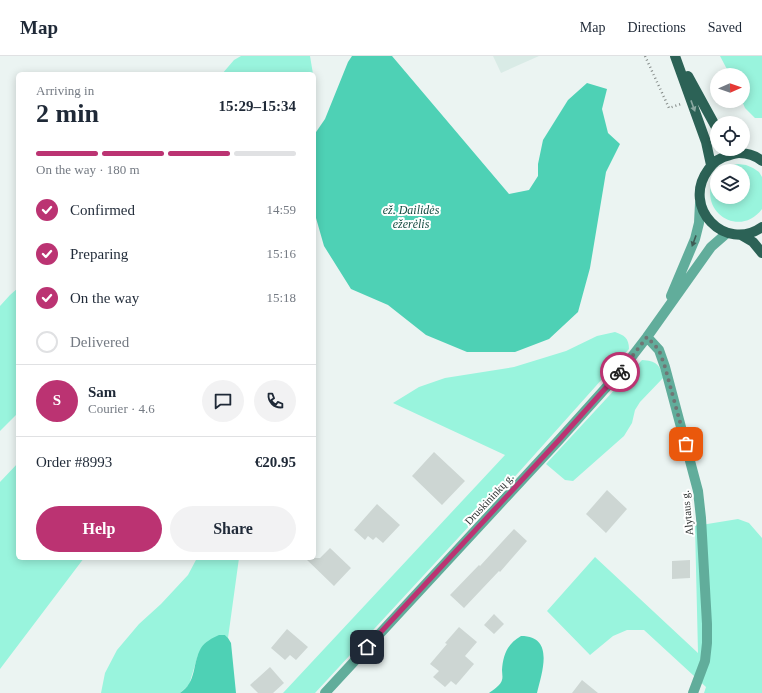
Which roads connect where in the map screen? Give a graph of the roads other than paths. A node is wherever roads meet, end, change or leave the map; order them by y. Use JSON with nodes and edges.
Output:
{"nodes":[{"id":1,"x":676,"y":56,"type":"edge"},
{"id":2,"x":710,"y":117,"type":"edge"},
{"id":3,"x":750,"y":155,"type":"edge"},
{"id":4,"x":724,"y":156,"type":"edge"},
{"id":5,"x":762,"y":161,"type":"edge"},
{"id":6,"x":712,"y":164,"type":"edge"},
{"id":7,"x":710,"y":165,"type":"joint"},
{"id":8,"x":700,"y":203,"type":"junction"},
{"id":9,"x":762,"y":227,"type":"edge"},
{"id":10,"x":727,"y":232,"type":"junction"},
{"id":11,"x":741,"y":235,"type":"junction"},
{"id":12,"x":762,"y":253,"type":"edge"},
{"id":13,"x":662,"y":314,"type":"junction"},
{"id":14,"x":647,"y":337,"type":"junction"},
{"id":15,"x":325,"y":693,"type":"edge"},
{"id":16,"x":693,"y":693,"type":"edge"}],
"edges":[{"from":1,"to":2,"type":"main road"},
{"from":1,"to":7,"type":"main road","one_way":true},
{"from":3,"to":5,"type":"main road"},
{"from":4,"to":6,"type":"main road"},
{"from":7,"to":8,"type":"main road"},
{"from":8,"to":10,"type":"main road"},
{"from":8,"to":13,"type":"street","one_way":true},
{"from":9,"to":11,"type":"main road"},
{"from":10,"to":11,"type":"main road"},
{"from":10,"to":13,"type":"street"},
{"from":11,"to":12,"type":"main road"},
{"from":13,"to":14,"type":"street","name":"Druskininkų g."},
{"from":14,"to":15,"type":"street","name":"Druskininkų g."},
{"from":14,"to":16,"type":"street","name":"Alytaus g."}]}
